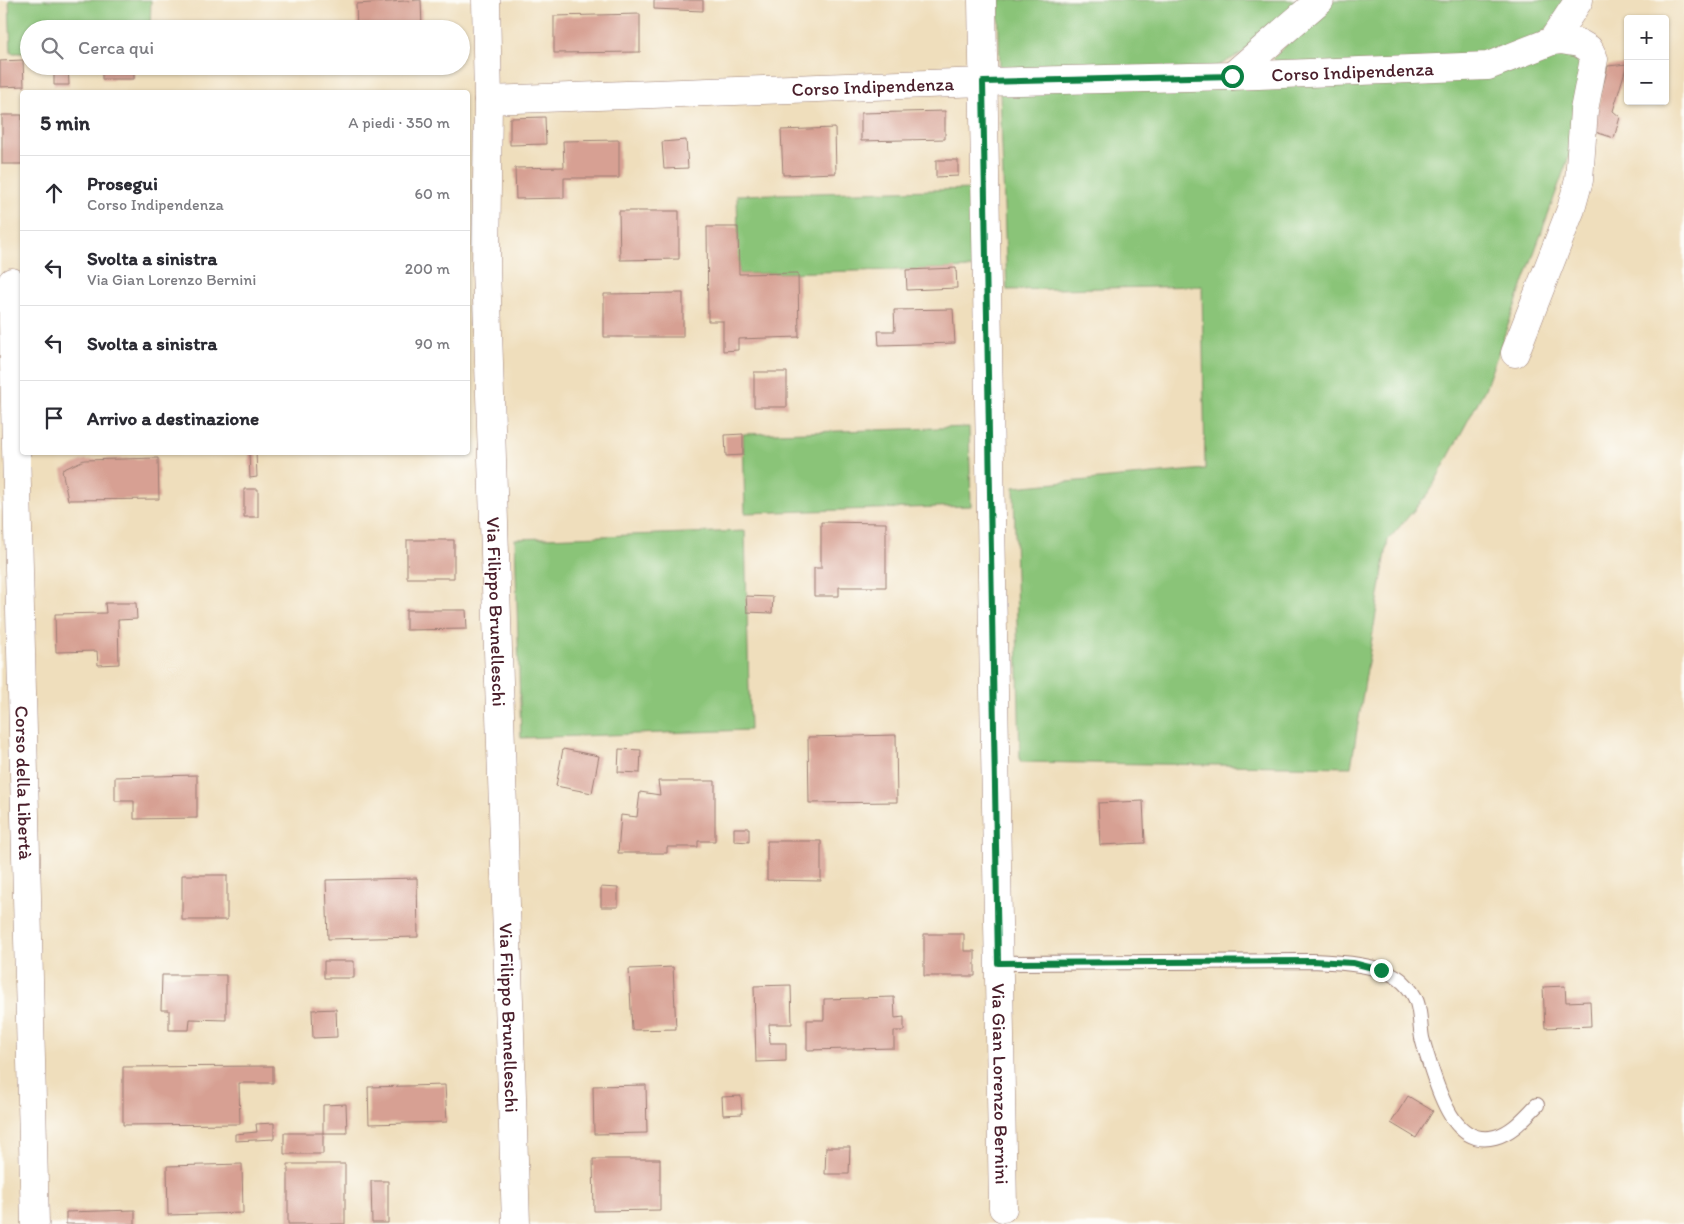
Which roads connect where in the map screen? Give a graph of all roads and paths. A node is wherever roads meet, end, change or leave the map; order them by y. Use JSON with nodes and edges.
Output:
{"nodes":[{"id":1,"x":486,"y":0,"type":"edge"},
{"id":2,"x":982,"y":0,"type":"edge"},
{"id":3,"x":1320,"y":0,"type":"edge"},
{"id":4,"x":1579,"y":0,"type":"edge"},
{"id":5,"x":1552,"y":41,"type":"junction"},
{"id":6,"x":1232,"y":76,"type":"junction"},
{"id":7,"x":983,"y":82,"type":"junction"},
{"id":8,"x":488,"y":100,"type":"junction"},
{"id":9,"x":477,"y":267,"type":"edge"},
{"id":10,"x":12,"y":282,"type":"edge"},
{"id":11,"x":1515,"y":353,"type":"dead end"},
{"id":12,"x":998,"y":963,"type":"junction"},
{"id":13,"x":1537,"y":1106,"type":"dead end"},
{"id":14,"x":1003,"y":1208,"type":"dead end"},
{"id":15,"x":34,"y":1224,"type":"edge"},
{"id":16,"x":516,"y":1224,"type":"edge"}],
"edges":[{"from":1,"to":8,"type":"street","name":"Via Filippo Brunelleschi"},
{"from":2,"to":7,"type":"street","name":"Via Gian Lorenzo Bernini"},
{"from":3,"to":6,"type":"street"},
{"from":4,"to":5,"type":"street"},
{"from":5,"to":6,"type":"street","name":"Corso Indipendenza"},
{"from":5,"to":11,"type":"street"},
{"from":6,"to":7,"type":"street","name":"Corso Indipendenza"},
{"from":7,"to":8,"type":"street","name":"Corso Indipendenza"},
{"from":7,"to":12,"type":"street","name":"Via Gian Lorenzo Bernini"},
{"from":8,"to":9,"type":"street","name":"Via Filippo Brunelleschi"},
{"from":9,"to":16,"type":"street","name":"Via Filippo Brunelleschi"},
{"from":10,"to":15,"type":"street","name":"Corso della Libertà"},
{"from":12,"to":13,"type":"lane"},
{"from":12,"to":14,"type":"street","name":"Via Gian Lorenzo Bernini"}]}
